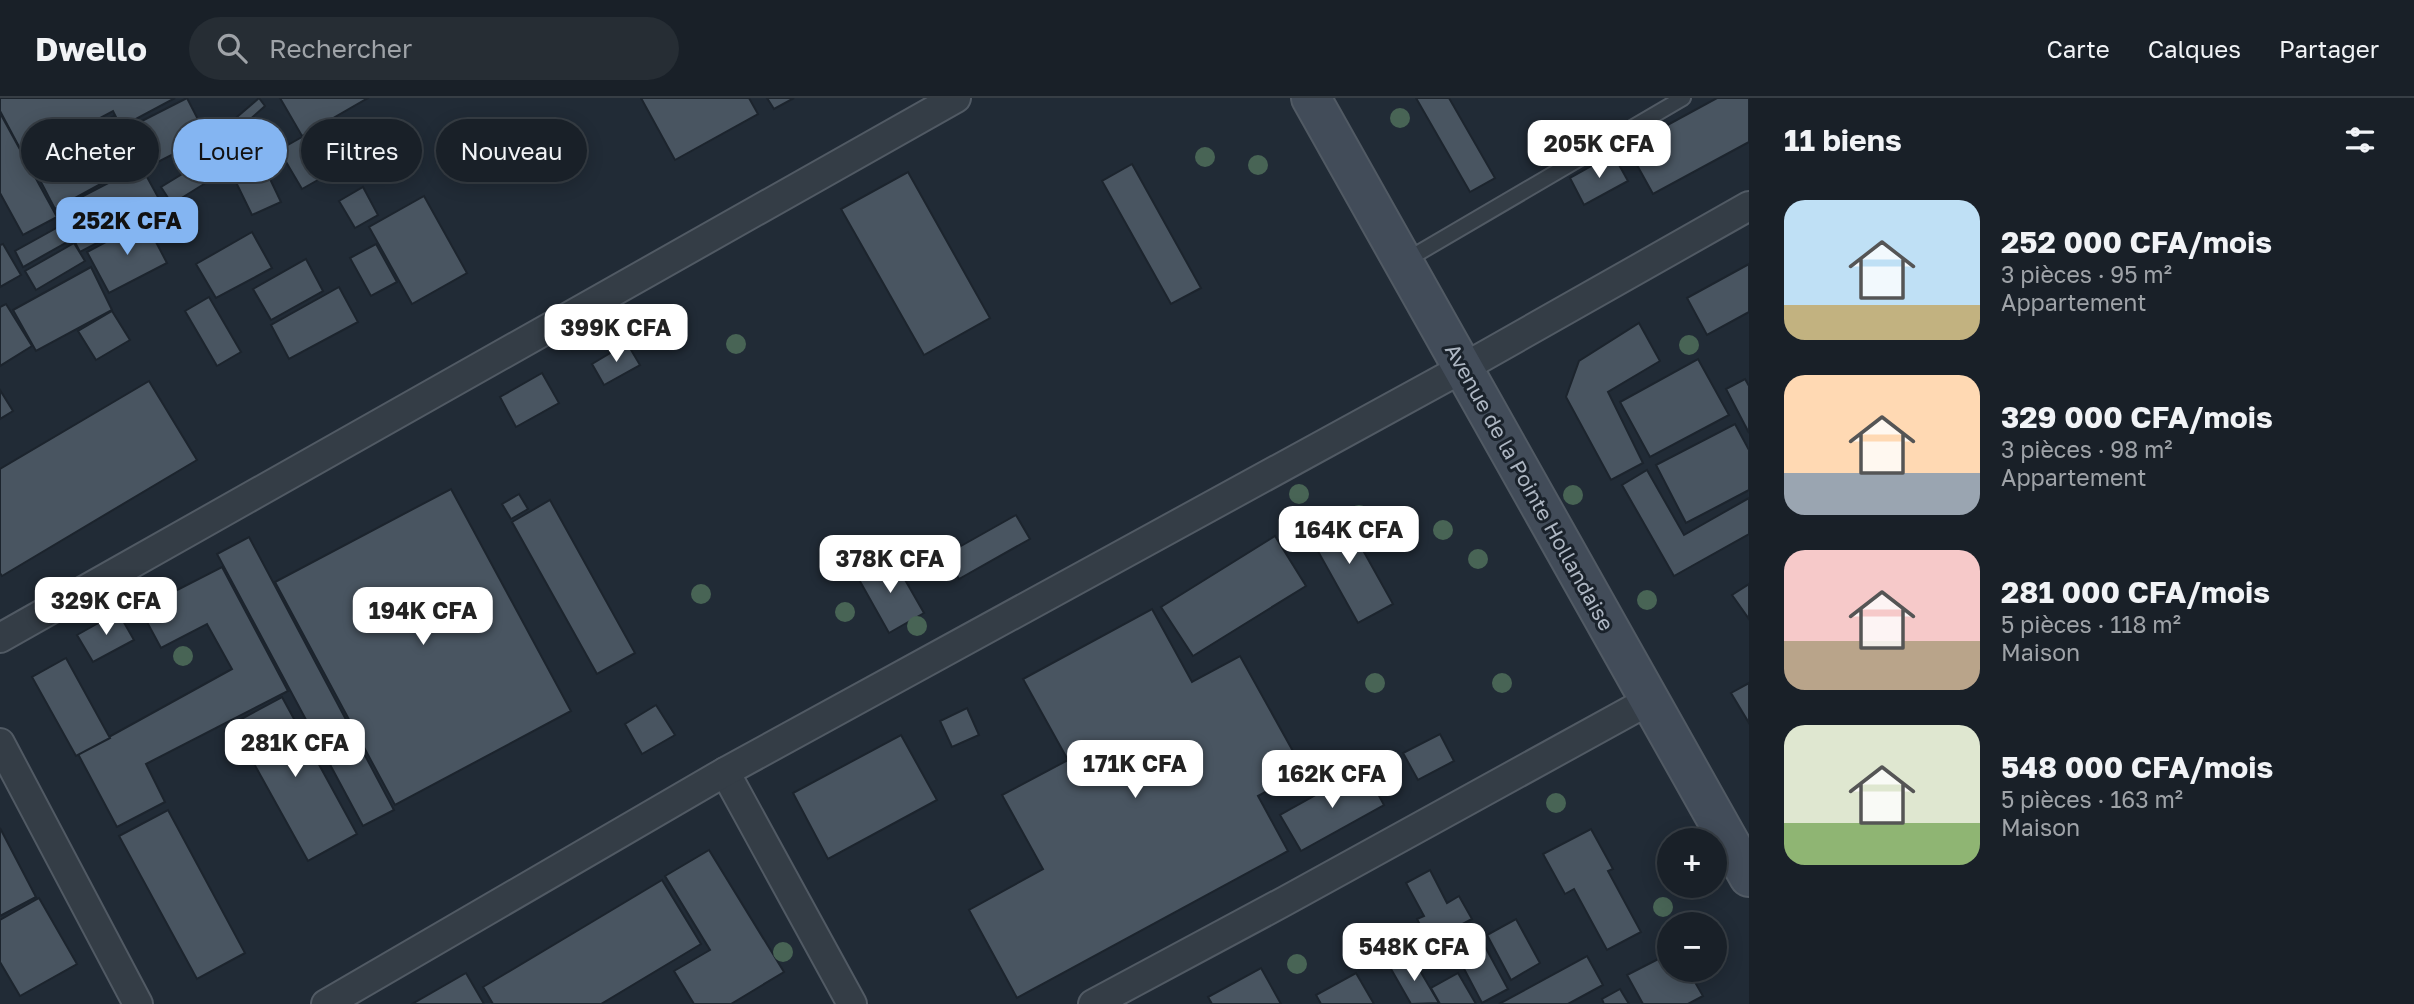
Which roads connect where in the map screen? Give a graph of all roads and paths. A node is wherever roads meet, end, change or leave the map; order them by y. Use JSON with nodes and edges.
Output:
{"nodes":[{"id":1,"x":956,"y":98,"type":"edge"},
{"id":2,"x":1311,"y":98,"type":"edge"},
{"id":3,"x":1683,"y":98,"type":"edge"},
{"id":4,"x":1749,"y":206,"type":"edge"},
{"id":5,"x":1403,"y":262,"type":"junction"},
{"id":6,"x":1463,"y":368,"type":"junction"},
{"id":7,"x":0,"y":638,"type":"edge"},
{"id":8,"x":1650,"y":701,"type":"junction"},
{"id":9,"x":0,"y":743,"type":"edge"},
{"id":10,"x":725,"y":772,"type":"junction"},
{"id":11,"x":1749,"y":877,"type":"edge"},
{"id":12,"x":138,"y":1004,"type":"edge"},
{"id":13,"x":326,"y":1004,"type":"edge"},
{"id":14,"x":852,"y":1004,"type":"edge"},
{"id":15,"x":1093,"y":1004,"type":"edge"}],
"edges":[{"from":1,"to":7,"type":"street"},
{"from":2,"to":5,"type":"main road","name":"Avenue de la Pointe Hollandaise"},
{"from":3,"to":5,"type":"lane"},
{"from":4,"to":6,"type":"street"},
{"from":5,"to":6,"type":"main road","name":"Avenue de la Pointe Hollandaise"},
{"from":6,"to":8,"type":"main road","name":"Avenue de la Pointe Hollandaise"},
{"from":6,"to":10,"type":"street"},
{"from":8,"to":11,"type":"main road","name":"Avenue de la Pointe Hollandaise"},
{"from":8,"to":15,"type":"street"},
{"from":9,"to":12,"type":"street"},
{"from":10,"to":13,"type":"street"},
{"from":10,"to":14,"type":"street"}]}
